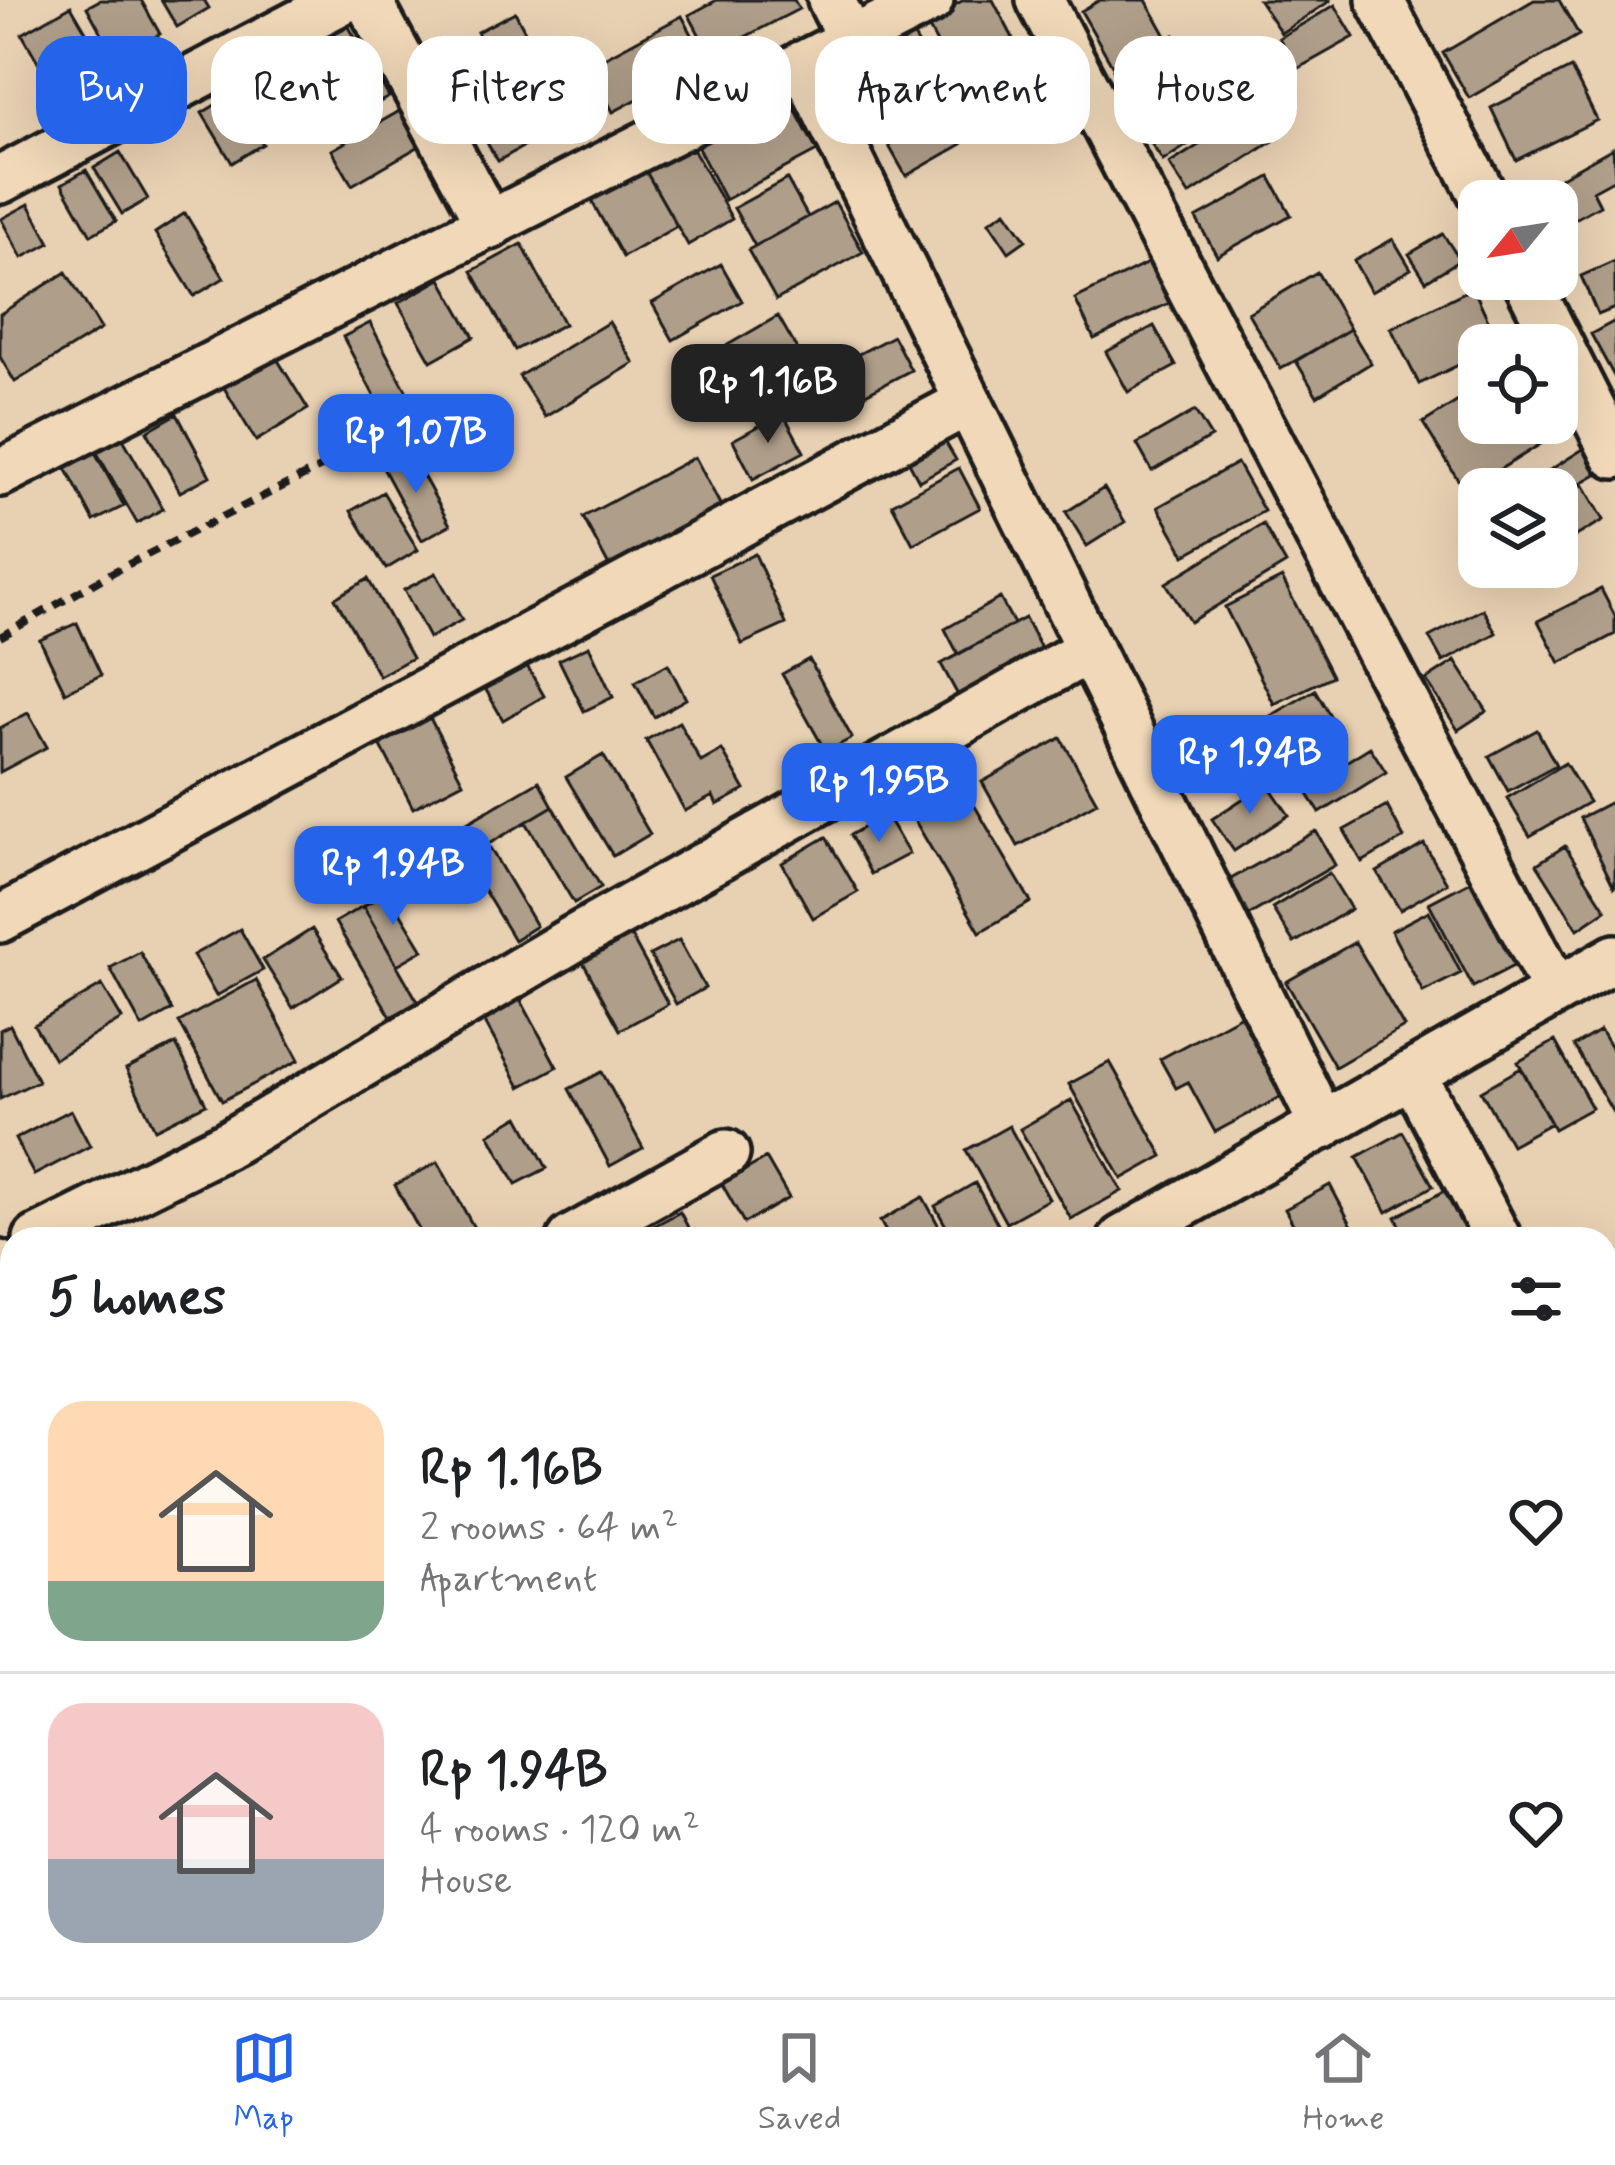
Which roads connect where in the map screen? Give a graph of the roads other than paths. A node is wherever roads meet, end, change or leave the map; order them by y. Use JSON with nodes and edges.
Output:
{"nodes":[{"id":1,"x":343,"y":0,"type":"edge"},
{"id":2,"x":368,"y":0,"type":"edge"},
{"id":3,"x":931,"y":0,"type":"edge"},
{"id":4,"x":1040,"y":0,"type":"edge"},
{"id":5,"x":1380,"y":0,"type":"edge"},
{"id":6,"x":841,"y":20,"type":"edge"},
{"id":7,"x":802,"y":64,"type":"junction"},
{"id":8,"x":0,"y":180,"type":"edge"},
{"id":9,"x":1475,"y":180,"type":"edge"},
{"id":10,"x":490,"y":226,"type":"junction"},
{"id":11,"x":1537,"y":300,"type":"edge"},
{"id":12,"x":968,"y":402,"type":"junction"},
{"id":13,"x":1615,"y":455,"type":"edge"},
{"id":14,"x":0,"y":472,"type":"edge"},
{"id":15,"x":1090,"y":649,"type":"junction"},
{"id":16,"x":0,"y":919,"type":"edge"},
{"id":17,"x":1615,"y":958,"type":"edge"},
{"id":18,"x":1556,"y":992,"type":"junction"},
{"id":19,"x":1414,"y":1077,"type":"junction"},
{"id":20,"x":1323,"y":1126,"type":"junction"},
{"id":21,"x":726,"y":1153,"type":"dead end"},
{"id":22,"x":61,"y":1227,"type":"edge"},
{"id":23,"x":593,"y":1227,"type":"edge"},
{"id":24,"x":1143,"y":1227,"type":"edge"},
{"id":25,"x":1492,"y":1227,"type":"edge"}],
"edges":[{"from":1,"to":8,"type":"street"},
{"from":2,"to":10,"type":"street"},
{"from":3,"to":6,"type":"street"},
{"from":4,"to":18,"type":"street"},
{"from":5,"to":9,"type":"street"},
{"from":6,"to":7,"type":"street"},
{"from":7,"to":10,"type":"street"},
{"from":7,"to":12,"type":"street"},
{"from":10,"to":14,"type":"street"},
{"from":11,"to":13,"type":"street"},
{"from":12,"to":15,"type":"street"},
{"from":12,"to":16,"type":"street"},
{"from":15,"to":20,"type":"street"},
{"from":15,"to":22,"type":"street"},
{"from":17,"to":18,"type":"street"},
{"from":18,"to":19,"type":"street"},
{"from":19,"to":20,"type":"street"},
{"from":19,"to":25,"type":"street"},
{"from":20,"to":24,"type":"street"},
{"from":21,"to":23,"type":"street"}]}
